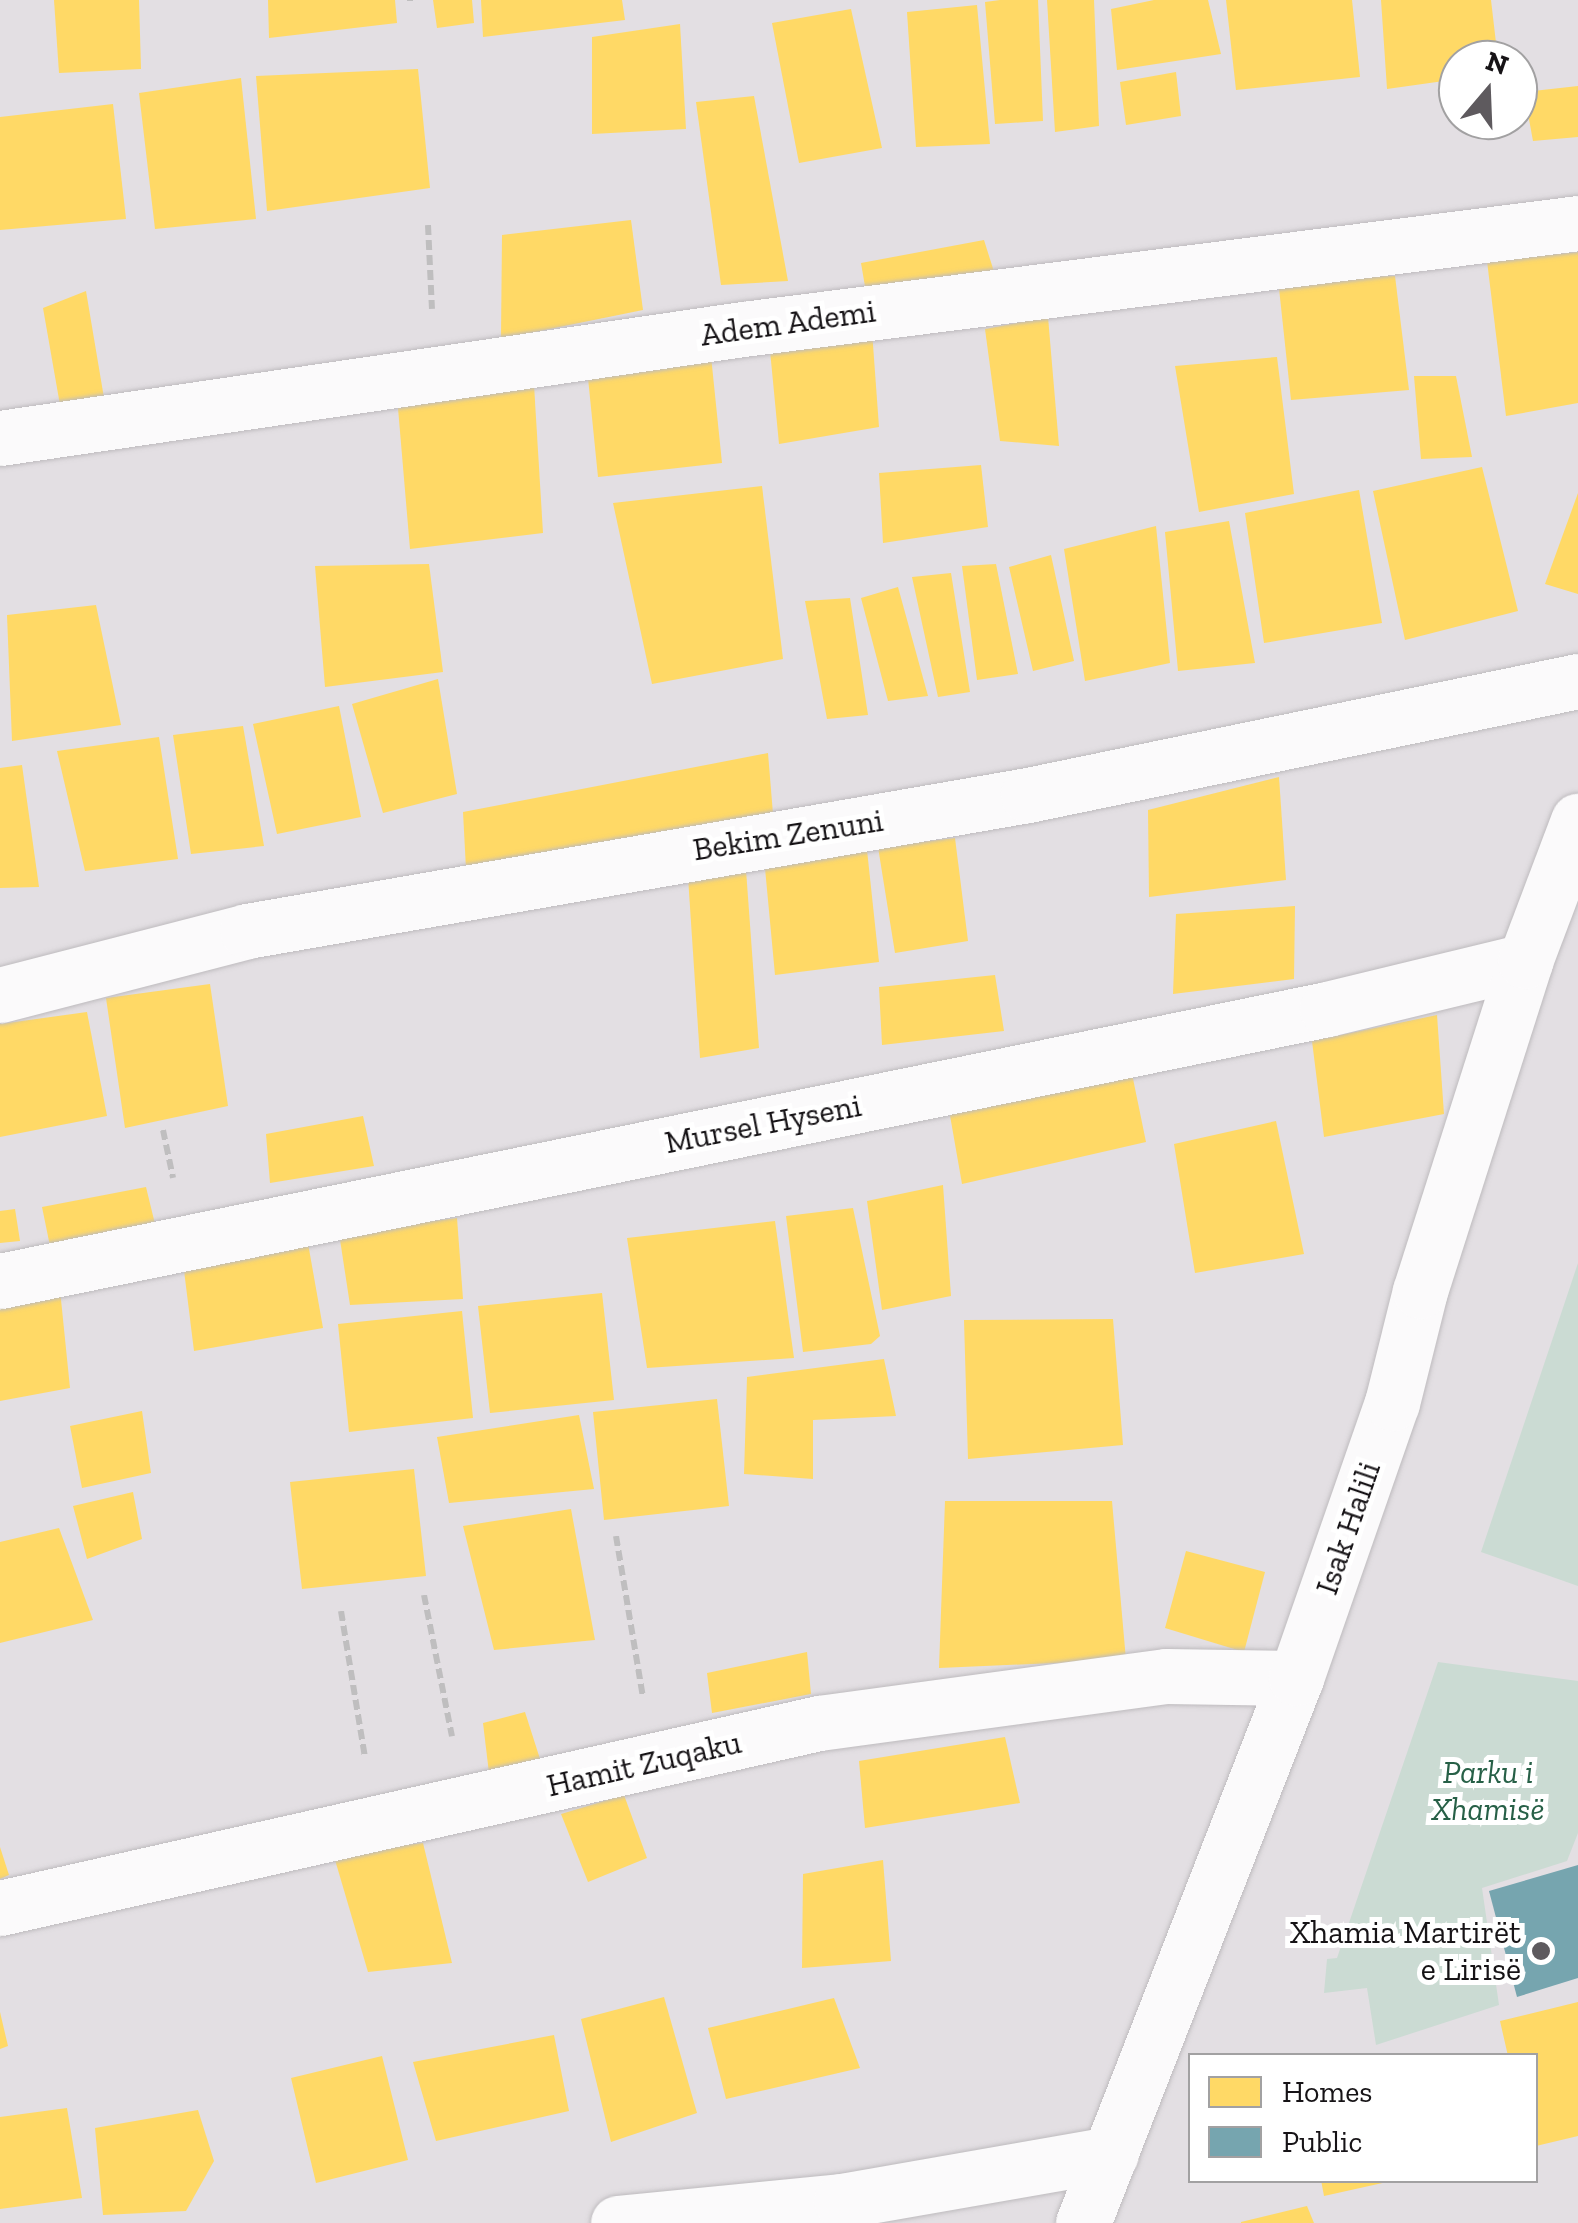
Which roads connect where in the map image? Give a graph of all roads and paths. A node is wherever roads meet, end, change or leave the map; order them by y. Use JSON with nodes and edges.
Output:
{"nodes":[{"id":1,"x":1578,"y":223,"type":"edge"},
{"id":2,"x":428,"y":225,"type":"dead end"},
{"id":3,"x":436,"y":372,"type":"junction"},
{"id":4,"x":0,"y":438,"type":"edge"},
{"id":5,"x":1578,"y":681,"type":"edge"},
{"id":6,"x":1578,"y":821,"type":"edge"},
{"id":7,"x":1525,"y":961,"type":"junction"},
{"id":8,"x":0,"y":995,"type":"edge"},
{"id":9,"x":0,"y":1281,"type":"edge"},
{"id":10,"x":616,"y":1536,"type":"dead end"},
{"id":11,"x":424,"y":1595,"type":"dead end"},
{"id":12,"x":340,"y":1612,"type":"dead end"},
{"id":13,"x":1296,"y":1678,"type":"junction"},
{"id":14,"x":654,"y":1762,"type":"junction"},
{"id":15,"x":466,"y":1805,"type":"junction"},
{"id":16,"x":376,"y":1826,"type":"junction"},
{"id":17,"x":0,"y":1908,"type":"edge"},
{"id":18,"x":1111,"y":2154,"type":"junction"},
{"id":19,"x":618,"y":2223,"type":"edge"},
{"id":20,"x":1083,"y":2223,"type":"edge"}],
"edges":[{"from":1,"to":3,"type":"street","name":"Adem Ademi"},
{"from":2,"to":3,"type":"path"},
{"from":3,"to":4,"type":"street","name":"Adem Ademi"},
{"from":5,"to":8,"type":"street","name":"Bekim Zenuni"},
{"from":6,"to":7,"type":"street","name":"Isak Halili"},
{"from":7,"to":9,"type":"street","name":"Mursel Hyseni"},
{"from":7,"to":13,"type":"street","name":"Isak Halili"},
{"from":10,"to":14,"type":"path"},
{"from":11,"to":15,"type":"path"},
{"from":12,"to":16,"type":"path"},
{"from":13,"to":14,"type":"street","name":"Hamit Zuqaku"},
{"from":13,"to":18,"type":"street","name":"Isak Halili"},
{"from":14,"to":15,"type":"street","name":"Hamit Zuqaku"},
{"from":15,"to":16,"type":"street","name":"Hamit Zuqaku"},
{"from":16,"to":17,"type":"street","name":"Hamit Zuqaku"},
{"from":18,"to":19,"type":"street"},
{"from":18,"to":20,"type":"street","name":"Isak Halili"}]}
